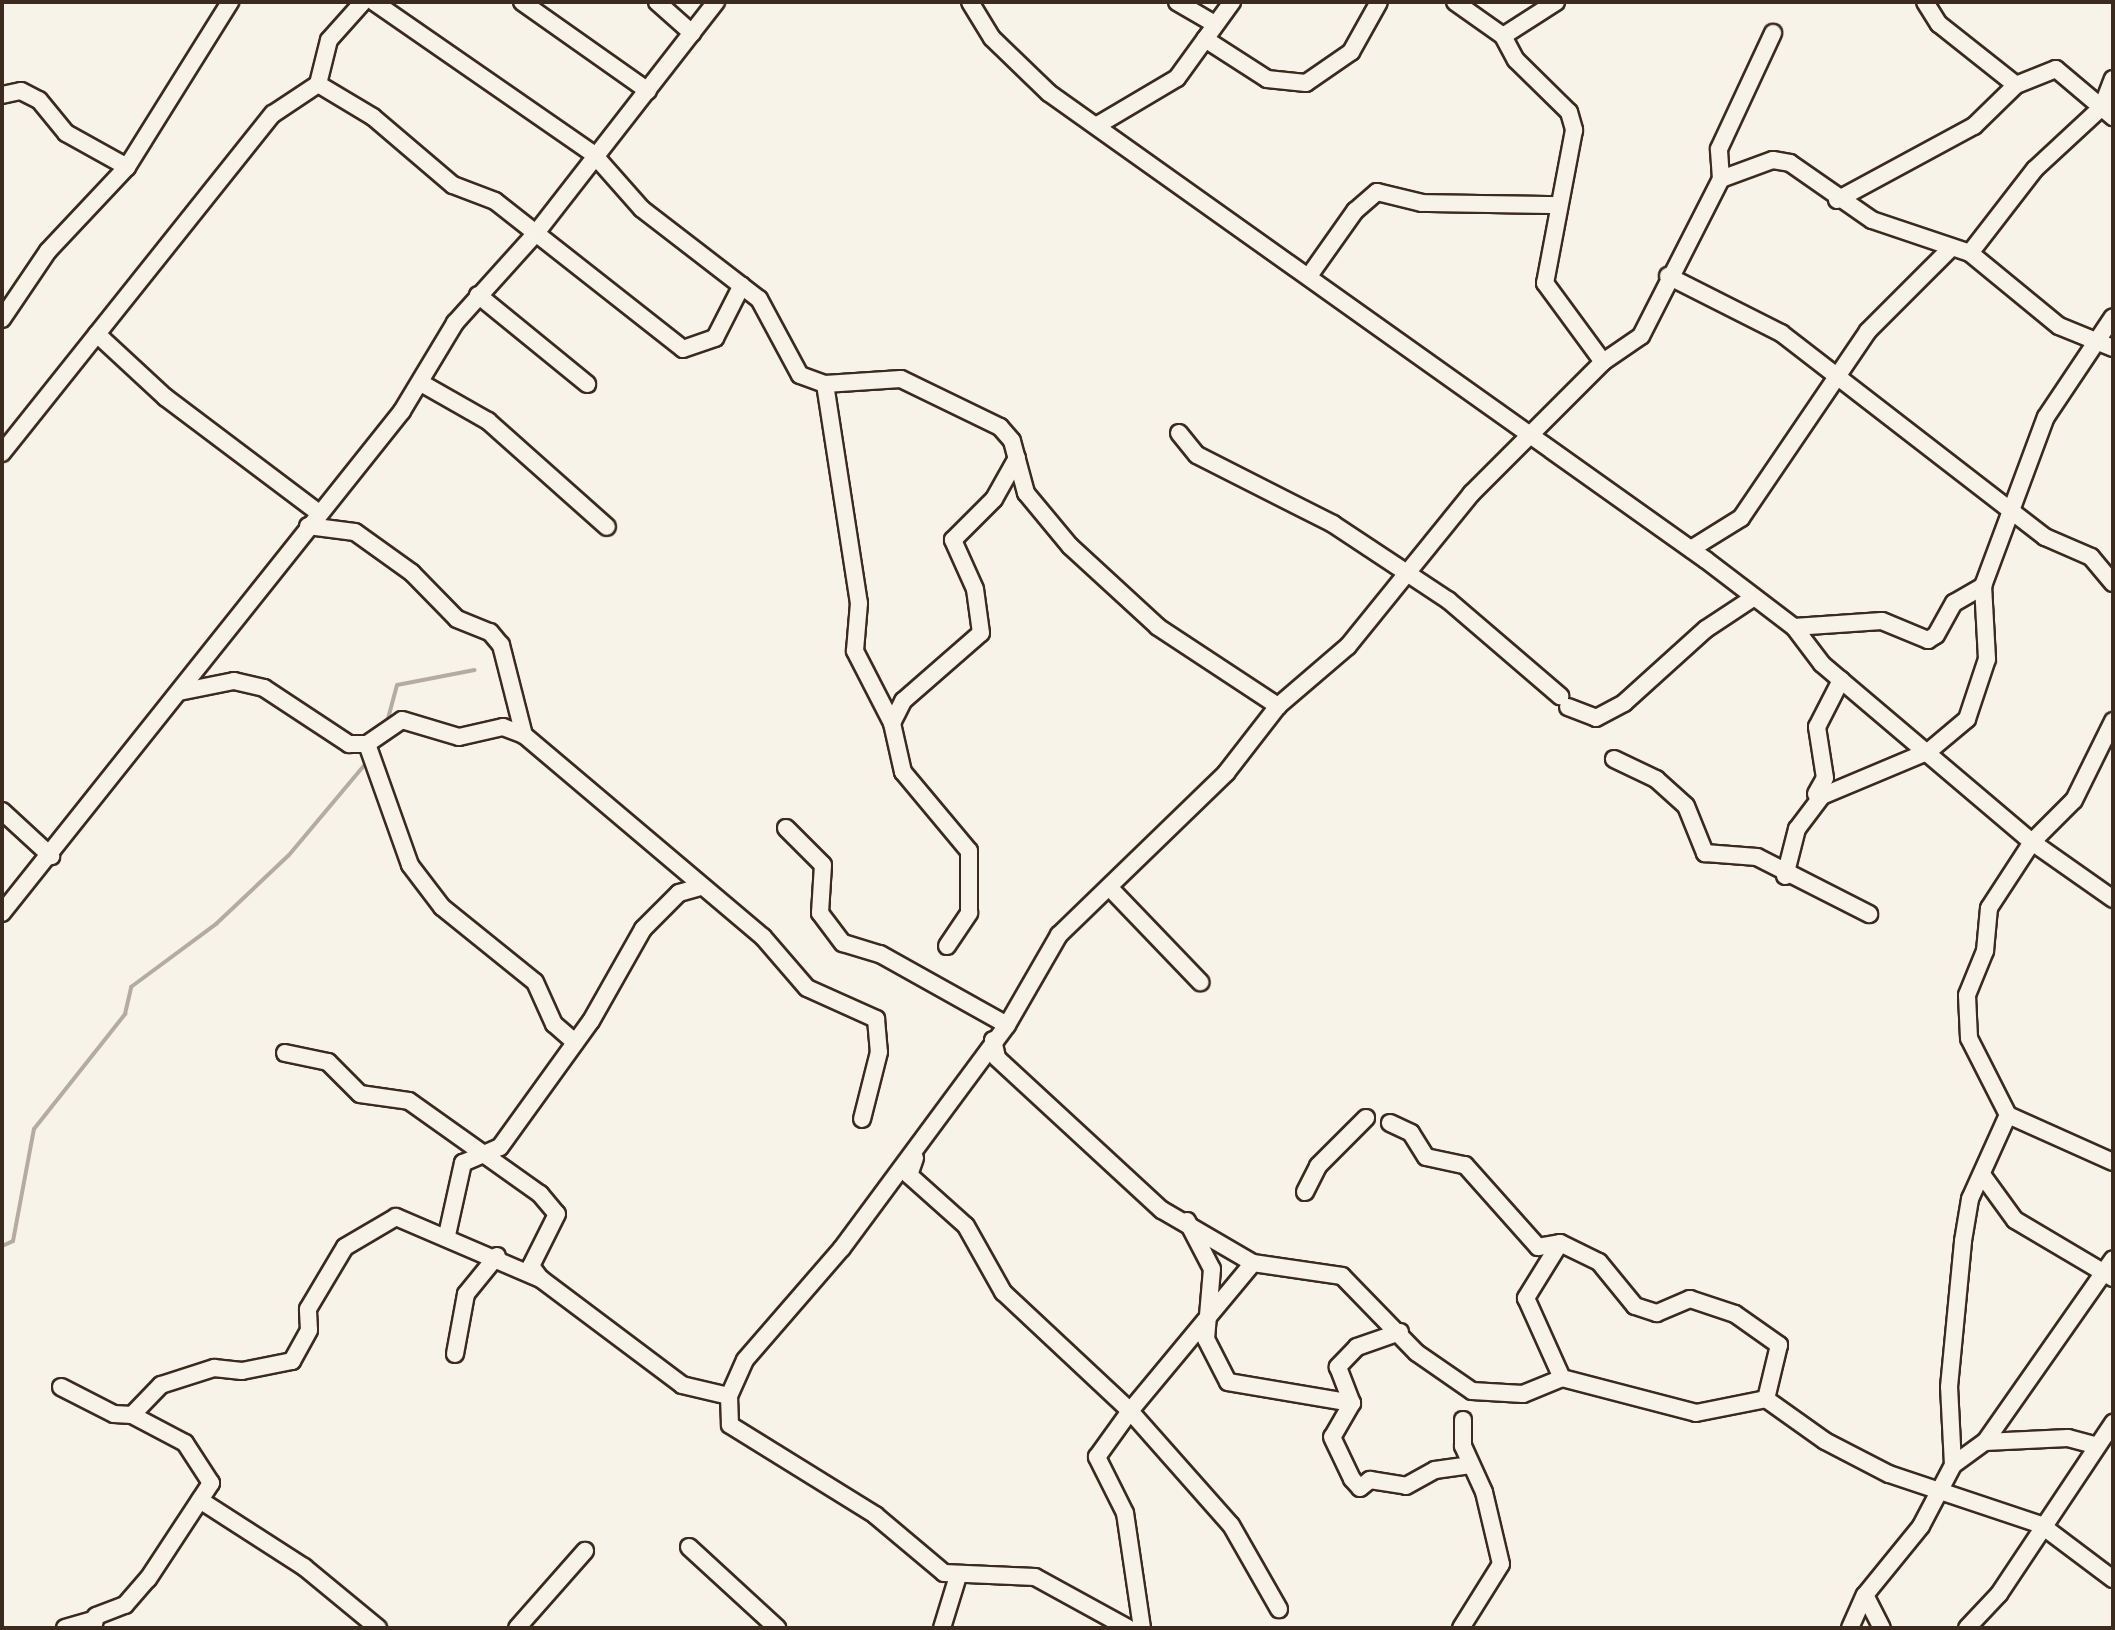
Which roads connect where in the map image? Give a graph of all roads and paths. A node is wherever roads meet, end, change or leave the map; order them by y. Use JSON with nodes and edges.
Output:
{"nodes":[{"id":1,"x":230,"y":2,"type":"edge"},
{"id":2,"x":363,"y":2,"type":"edge"},
{"id":3,"x":374,"y":2,"type":"edge"},
{"id":4,"x":522,"y":2,"type":"edge"},
{"id":5,"x":657,"y":2,"type":"edge"},
{"id":6,"x":716,"y":2,"type":"edge"},
{"id":7,"x":970,"y":2,"type":"edge"},
{"id":8,"x":1177,"y":2,"type":"edge"},
{"id":9,"x":1232,"y":2,"type":"edge"},
{"id":10,"x":1379,"y":2,"type":"edge"},
{"id":11,"x":1455,"y":2,"type":"edge"},
{"id":12,"x":1556,"y":2,"type":"edge"},
{"id":13,"x":1925,"y":2,"type":"edge"},
{"id":14,"x":1213,"y":23,"type":"junction"},
{"id":15,"x":692,"y":33,"type":"junction"},
{"id":16,"x":1773,"y":33,"type":"dead end"},
{"id":17,"x":1503,"y":36,"type":"junction"},
{"id":18,"x":1205,"y":39,"type":"junction"},
{"id":19,"x":2113,"y":79,"type":"edge"},
{"id":20,"x":318,"y":84,"type":"junction"},
{"id":21,"x":2016,"y":85,"type":"junction"},
{"id":22,"x":648,"y":91,"type":"junction"},
{"id":23,"x":2,"y":95,"type":"edge"},
{"id":24,"x":2107,"y":112,"type":"edge"},
{"id":25,"x":1096,"y":126,"type":"junction"},
{"id":26,"x":596,"y":157,"type":"junction"},
{"id":27,"x":127,"y":167,"type":"junction"},
{"id":28,"x":1721,"y":179,"type":"junction"},
{"id":29,"x":1837,"y":200,"type":"junction"},
{"id":30,"x":1556,"y":205,"type":"junction"},
{"id":31,"x":536,"y":233,"type":"junction"},
{"id":32,"x":1951,"y":248,"type":"junction"},
{"id":33,"x":1970,"y":253,"type":"junction"},
{"id":34,"x":1309,"y":276,"type":"junction"},
{"id":35,"x":1668,"y":276,"type":"junction"},
{"id":36,"x":742,"y":285,"type":"junction"},
{"id":37,"x":478,"y":295,"type":"junction"},
{"id":38,"x":2113,"y":317,"type":"edge"},
{"id":39,"x":2,"y":319,"type":"edge"},
{"id":40,"x":97,"y":334,"type":"junction"},
{"id":41,"x":2093,"y":340,"type":"junction"},
{"id":42,"x":2113,"y":348,"type":"edge"},
{"id":43,"x":1603,"y":362,"type":"junction"},
{"id":44,"x":1838,"y":373,"type":"junction"},
{"id":45,"x":421,"y":383,"type":"junction"},
{"id":46,"x":587,"y":384,"type":"dead end"},
{"id":47,"x":825,"y":384,"type":"junction"},
{"id":48,"x":1533,"y":432,"type":"junction"},
{"id":49,"x":1179,"y":433,"type":"dead end"},
{"id":50,"x":2,"y":453,"type":"edge"},
{"id":51,"x":1017,"y":458,"type":"junction"},
{"id":52,"x":2015,"y":513,"type":"junction"},
{"id":53,"x":314,"y":520,"type":"junction"},
{"id":54,"x":607,"y":527,"type":"dead end"},
{"id":55,"x":1691,"y":549,"type":"junction"},
{"id":56,"x":1408,"y":573,"type":"junction"},
{"id":57,"x":2113,"y":583,"type":"edge"},
{"id":58,"x":1983,"y":586,"type":"junction"},
{"id":59,"x":1753,"y":598,"type":"junction"},
{"id":60,"x":1794,"y":627,"type":"junction"},
{"id":61,"x":1841,"y":680,"type":"junction"},
{"id":62,"x":179,"y":692,"type":"junction"},
{"id":63,"x":1278,"y":706,"type":"junction"},
{"id":64,"x":2113,"y":721,"type":"edge"},
{"id":65,"x":892,"y":723,"type":"junction"},
{"id":66,"x":524,"y":735,"type":"junction"},
{"id":67,"x":367,"y":744,"type":"junction"},
{"id":68,"x":1929,"y":751,"type":"junction"},
{"id":69,"x":1614,"y":759,"type":"dead end"},
{"id":70,"x":1816,"y":794,"type":"dead end"},
{"id":71,"x":2,"y":811,"type":"edge"},
{"id":72,"x":786,"y":828,"type":"dead end"},
{"id":73,"x":2032,"y":842,"type":"junction"},
{"id":74,"x":51,"y":856,"type":"junction"},
{"id":75,"x":1785,"y":876,"type":"junction"},
{"id":76,"x":700,"y":887,"type":"junction"},
{"id":77,"x":1109,"y":887,"type":"junction"},
{"id":78,"x":2113,"y":899,"type":"edge"},
{"id":79,"x":2,"y":913,"type":"edge"},
{"id":80,"x":1869,"y":914,"type":"dead end"},
{"id":81,"x":947,"y":946,"type":"dead end"},
{"id":82,"x":1200,"y":982,"type":"dead end"},
{"id":83,"x":1007,"y":1025,"type":"junction"},
{"id":84,"x":993,"y":1040,"type":"junction"},
{"id":85,"x":575,"y":1042,"type":"junction"},
{"id":86,"x":285,"y":1053,"type":"dead end"},
{"id":87,"x":2008,"y":1115,"type":"junction"},
{"id":88,"x":1366,"y":1118,"type":"dead end"},
{"id":89,"x":862,"y":1119,"type":"dead end"},
{"id":90,"x":1390,"y":1123,"type":"dead end"},
{"id":91,"x":922,"y":1141,"type":"junction"},
{"id":92,"x":485,"y":1153,"type":"junction"},
{"id":93,"x":2113,"y":1162,"type":"edge"},
{"id":94,"x":1983,"y":1176,"type":"junction"},
{"id":95,"x":1305,"y":1192,"type":"dead end"},
{"id":96,"x":1186,"y":1219,"type":"junction"},
{"id":97,"x":447,"y":1235,"type":"junction"},
{"id":98,"x":1560,"y":1243,"type":"junction"},
{"id":99,"x":497,"y":1256,"type":"junction"},
{"id":100,"x":2113,"y":1259,"type":"edge"},
{"id":101,"x":1253,"y":1263,"type":"junction"},
{"id":102,"x":2107,"y":1276,"type":"edge"},
{"id":103,"x":541,"y":1279,"type":"junction"},
{"id":104,"x":1212,"y":1317,"type":"junction"},
{"id":105,"x":1400,"y":1332,"type":"junction"},
{"id":106,"x":455,"y":1354,"type":"dead end"},
{"id":107,"x":1562,"y":1378,"type":"junction"},
{"id":108,"x":61,"y":1387,"type":"dead end"},
{"id":109,"x":729,"y":1396,"type":"junction"},
{"id":110,"x":1766,"y":1399,"type":"junction"},
{"id":111,"x":1352,"y":1403,"type":"junction"},
{"id":112,"x":1130,"y":1411,"type":"junction"},
{"id":113,"x":132,"y":1415,"type":"junction"},
{"id":114,"x":1463,"y":1420,"type":"dead end"},
{"id":115,"x":2113,"y":1423,"type":"edge"},
{"id":116,"x":1985,"y":1442,"type":"junction"},
{"id":117,"x":2095,"y":1445,"type":"junction"},
{"id":118,"x":1471,"y":1465,"type":"junction"},
{"id":119,"x":1953,"y":1465,"type":"junction"},
{"id":120,"x":1940,"y":1490,"type":"junction"},
{"id":121,"x":200,"y":1500,"type":"junction"},
{"id":122,"x":2041,"y":1525,"type":"junction"},
{"id":123,"x":689,"y":1547,"type":"dead end"},
{"id":124,"x":585,"y":1551,"type":"dead end"},
{"id":125,"x":958,"y":1576,"type":"junction"},
{"id":126,"x":2113,"y":1579,"type":"edge"},
{"id":127,"x":1865,"y":1595,"type":"junction"},
{"id":128,"x":1279,"y":1609,"type":"dead end"},
{"id":129,"x":93,"y":1624,"type":"edge"},
{"id":130,"x":65,"y":1628,"type":"edge"},
{"id":131,"x":378,"y":1628,"type":"edge"},
{"id":132,"x":517,"y":1628,"type":"edge"},
{"id":133,"x":777,"y":1628,"type":"edge"},
{"id":134,"x":942,"y":1628,"type":"edge"},
{"id":135,"x":1128,"y":1628,"type":"edge"},
{"id":136,"x":1142,"y":1628,"type":"edge"},
{"id":137,"x":1461,"y":1628,"type":"edge"},
{"id":138,"x":1850,"y":1628,"type":"edge"},
{"id":139,"x":1882,"y":1628,"type":"edge"},
{"id":140,"x":1967,"y":1628,"type":"edge"}],
"edges":[{"from":1,"to":27,"type":"street"},
{"from":2,"to":20,"type":"street"},
{"from":3,"to":26,"type":"street"},
{"from":4,"to":22,"type":"street"},
{"from":5,"to":15,"type":"street"},
{"from":6,"to":15,"type":"street"},
{"from":7,"to":25,"type":"street"},
{"from":8,"to":14,"type":"street"},
{"from":9,"to":14,"type":"street"},
{"from":10,"to":18,"type":"street"},
{"from":11,"to":17,"type":"street"},
{"from":12,"to":17,"type":"street"},
{"from":13,"to":21,"type":"street"},
{"from":14,"to":18,"type":"street"},
{"from":15,"to":22,"type":"street"},
{"from":16,"to":28,"type":"street"},
{"from":17,"to":30,"type":"street"},
{"from":18,"to":25,"type":"street"},
{"from":19,"to":24,"type":"street"},
{"from":20,"to":31,"type":"street"},
{"from":20,"to":40,"type":"street"},
{"from":21,"to":24,"type":"street"},
{"from":21,"to":29,"type":"street"},
{"from":22,"to":26,"type":"street"},
{"from":23,"to":27,"type":"street"},
{"from":24,"to":33,"type":"street"},
{"from":25,"to":34,"type":"street"},
{"from":26,"to":31,"type":"street"},
{"from":26,"to":36,"type":"street"},
{"from":27,"to":39,"type":"street"},
{"from":28,"to":29,"type":"street"},
{"from":28,"to":35,"type":"street"},
{"from":29,"to":32,"type":"street"},
{"from":30,"to":34,"type":"street"},
{"from":30,"to":43,"type":"street"},
{"from":31,"to":36,"type":"street"},
{"from":31,"to":37,"type":"street"},
{"from":32,"to":33,"type":"street"},
{"from":32,"to":44,"type":"street"},
{"from":33,"to":41,"type":"street"},
{"from":34,"to":48,"type":"street"},
{"from":35,"to":43,"type":"street"},
{"from":35,"to":44,"type":"street"},
{"from":36,"to":47,"type":"street"},
{"from":37,"to":45,"type":"street"},
{"from":37,"to":46,"type":"street"},
{"from":38,"to":41,"type":"street"},
{"from":40,"to":50,"type":"street"},
{"from":40,"to":53,"type":"street"},
{"from":41,"to":42,"type":"street"},
{"from":41,"to":52,"type":"street"},
{"from":43,"to":48,"type":"street"},
{"from":44,"to":52,"type":"street"},
{"from":44,"to":55,"type":"street"},
{"from":45,"to":53,"type":"street"},
{"from":45,"to":54,"type":"street"},
{"from":47,"to":51,"type":"street"},
{"from":47,"to":65,"type":"street"},
{"from":48,"to":55,"type":"street"},
{"from":48,"to":56,"type":"street"},
{"from":49,"to":56,"type":"street"},
{"from":51,"to":63,"type":"street"},
{"from":51,"to":65,"type":"street"},
{"from":52,"to":57,"type":"street"},
{"from":52,"to":58,"type":"street"},
{"from":53,"to":62,"type":"street"},
{"from":53,"to":66,"type":"street"},
{"from":55,"to":59,"type":"street"},
{"from":56,"to":59,"type":"street"},
{"from":56,"to":63,"type":"street"},
{"from":58,"to":60,"type":"street"},
{"from":58,"to":68,"type":"street"},
{"from":59,"to":60,"type":"street"},
{"from":60,"to":61,"type":"street"},
{"from":61,"to":68,"type":"street"},
{"from":61,"to":70,"type":"street"},
{"from":62,"to":67,"type":"street"},
{"from":62,"to":74,"type":"street"},
{"from":63,"to":77,"type":"street"},
{"from":64,"to":73,"type":"street"},
{"from":65,"to":81,"type":"street"},
{"from":66,"to":67,"type":"street"},
{"from":66,"to":76,"type":"street"},
{"from":67,"to":85,"type":"street"},
{"from":68,"to":73,"type":"street"},
{"from":68,"to":75,"type":"street"},
{"from":69,"to":75,"type":"street"},
{"from":71,"to":74,"type":"street"},
{"from":72,"to":83,"type":"street"},
{"from":73,"to":78,"type":"street"},
{"from":73,"to":87,"type":"street"},
{"from":74,"to":79,"type":"street"},
{"from":75,"to":80,"type":"street"},
{"from":76,"to":85,"type":"street"},
{"from":76,"to":89,"type":"street"},
{"from":77,"to":82,"type":"street"},
{"from":77,"to":83,"type":"street"},
{"from":83,"to":84,"type":"street"},
{"from":84,"to":91,"type":"street"},
{"from":84,"to":96,"type":"street"},
{"from":85,"to":92,"type":"street"},
{"from":86,"to":92,"type":"street"},
{"from":87,"to":93,"type":"street"},
{"from":87,"to":94,"type":"street"},
{"from":88,"to":95,"type":"street"},
{"from":90,"to":98,"type":"street"},
{"from":91,"to":109,"type":"street"},
{"from":91,"to":112,"type":"street"},
{"from":92,"to":97,"type":"street"},
{"from":92,"to":103,"type":"street"},
{"from":94,"to":102,"type":"street"},
{"from":94,"to":119,"type":"street"},
{"from":96,"to":101,"type":"street"},
{"from":96,"to":104,"type":"street"},
{"from":97,"to":99,"type":"street"},
{"from":97,"to":113,"type":"street"},
{"from":98,"to":107,"type":"street"},
{"from":98,"to":110,"type":"street"},
{"from":99,"to":103,"type":"street"},
{"from":99,"to":106,"type":"street"},
{"from":100,"to":102,"type":"street"},
{"from":101,"to":104,"type":"street"},
{"from":101,"to":105,"type":"street"},
{"from":102,"to":116,"type":"street"},
{"from":103,"to":109,"type":"street"},
{"from":104,"to":111,"type":"street"},
{"from":104,"to":112,"type":"street"},
{"from":105,"to":107,"type":"street"},
{"from":105,"to":111,"type":"street"},
{"from":107,"to":110,"type":"street"},
{"from":108,"to":113,"type":"street"},
{"from":109,"to":125,"type":"street"},
{"from":110,"to":120,"type":"street"},
{"from":111,"to":118,"type":"street"},
{"from":112,"to":128,"type":"street"},
{"from":112,"to":136,"type":"street"},
{"from":113,"to":121,"type":"street"},
{"from":114,"to":118,"type":"street"},
{"from":115,"to":117,"type":"street"},
{"from":116,"to":117,"type":"street"},
{"from":116,"to":119,"type":"street"},
{"from":117,"to":122,"type":"street"},
{"from":118,"to":137,"type":"street"},
{"from":119,"to":120,"type":"street"},
{"from":120,"to":122,"type":"street"},
{"from":120,"to":127,"type":"street"},
{"from":121,"to":129,"type":"street"},
{"from":121,"to":131,"type":"street"},
{"from":122,"to":126,"type":"street"},
{"from":122,"to":140,"type":"street"},
{"from":123,"to":133,"type":"street"},
{"from":124,"to":132,"type":"street"},
{"from":125,"to":134,"type":"street"},
{"from":125,"to":135,"type":"street"},
{"from":127,"to":138,"type":"street"},
{"from":127,"to":139,"type":"street"},
{"from":129,"to":130,"type":"street"}]}
